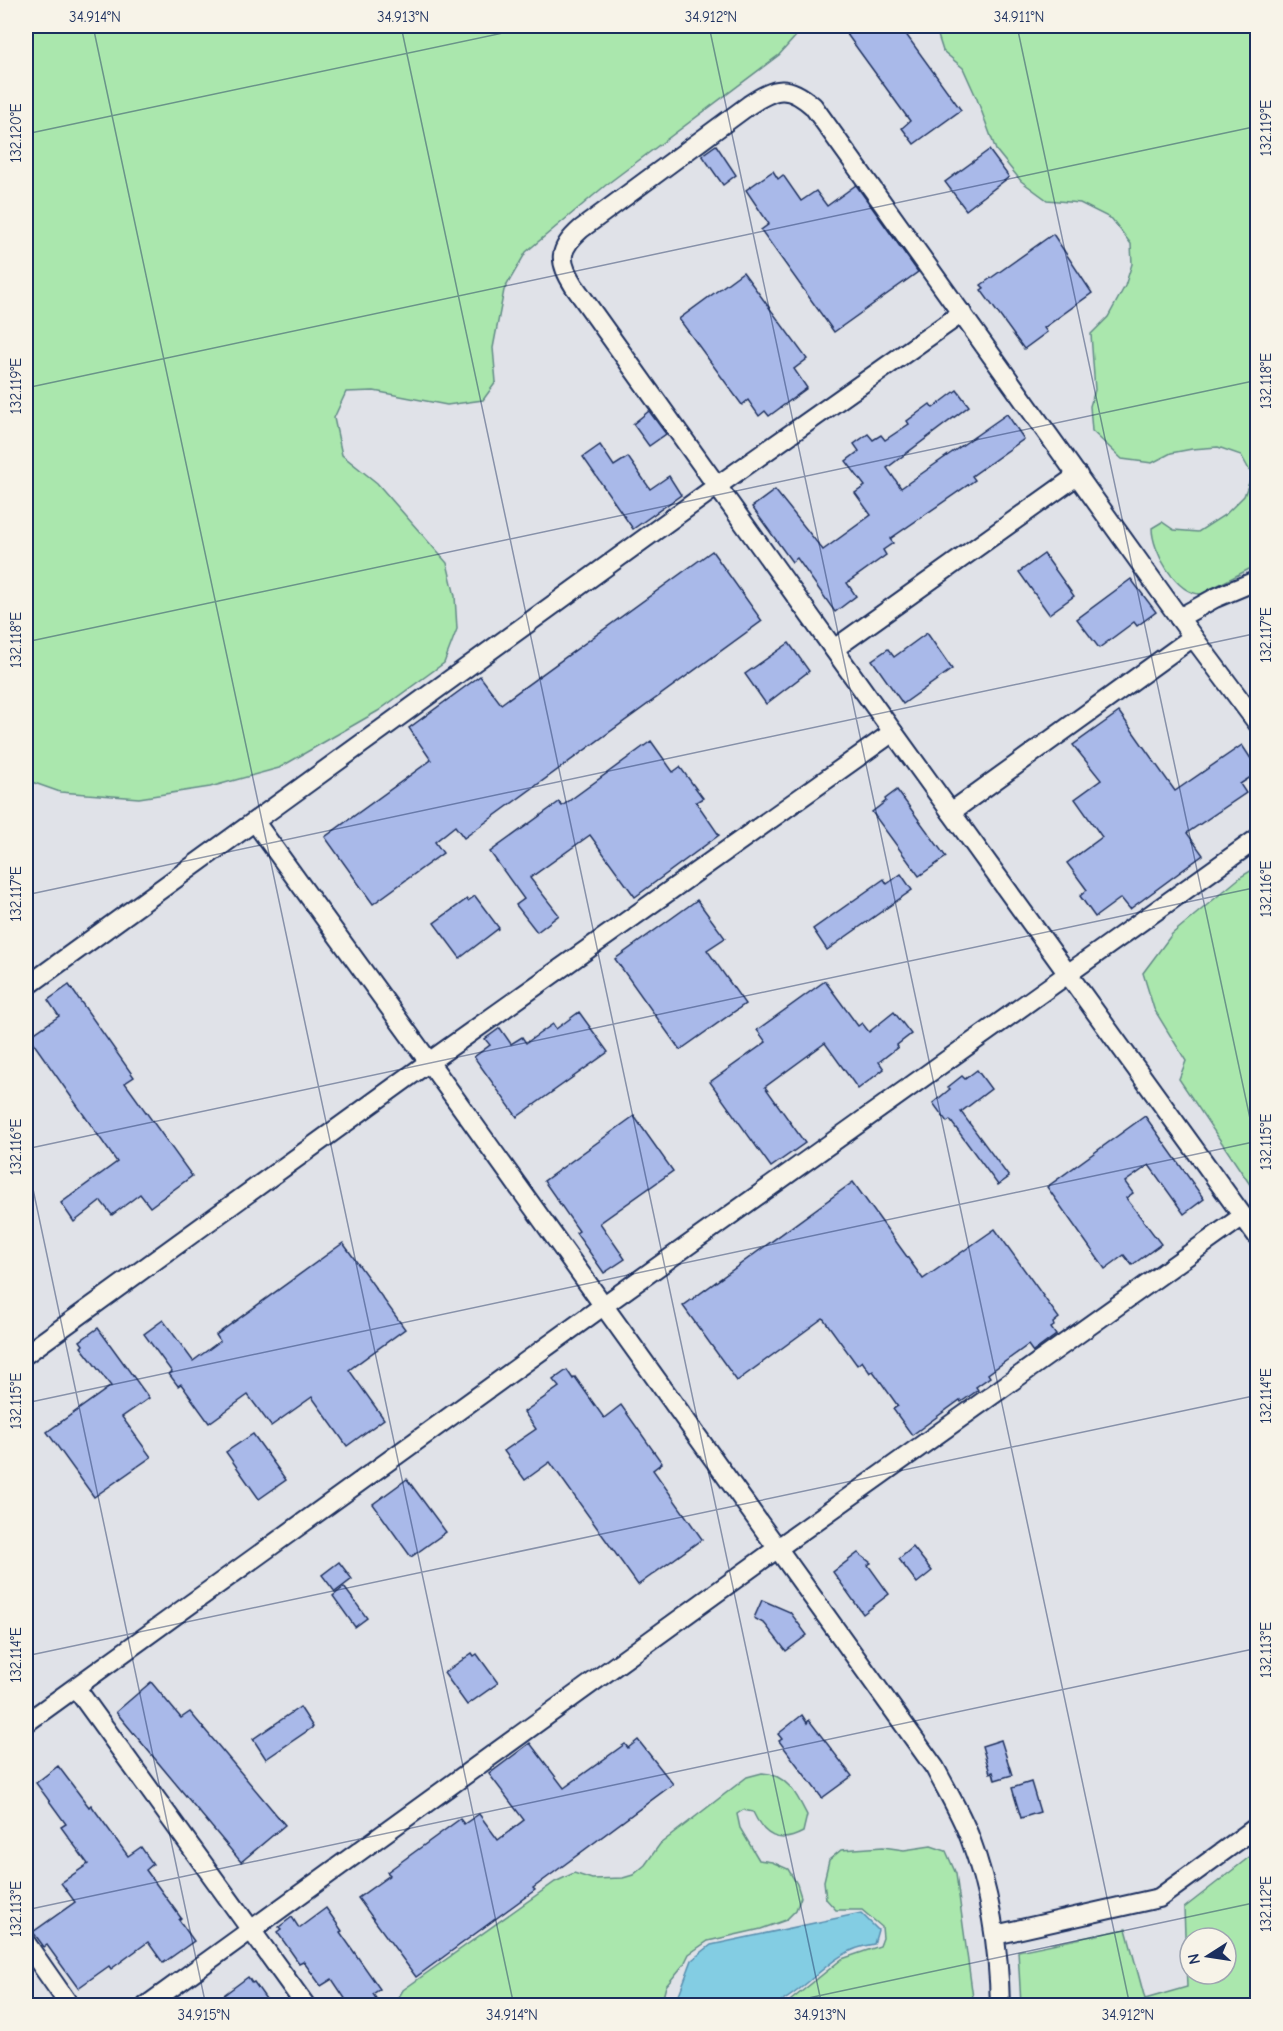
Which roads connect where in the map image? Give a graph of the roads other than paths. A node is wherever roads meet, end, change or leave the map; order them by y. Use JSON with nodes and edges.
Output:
{"nodes":[{"id":1,"x":962,"y":313,"type":"junction"},
{"id":2,"x":1078,"y":475,"type":"junction"},
{"id":3,"x":717,"y":486,"type":"junction"},
{"id":4,"x":1257,"y":580,"type":"edge"},
{"id":5,"x":1179,"y":618,"type":"junction"},
{"id":6,"x":1193,"y":637,"type":"junction"},
{"id":7,"x":834,"y":649,"type":"junction"},
{"id":8,"x":1257,"y":724,"type":"edge"},
{"id":9,"x":893,"y":732,"type":"junction"},
{"id":10,"x":951,"y":812,"type":"junction"},
{"id":11,"x":255,"y":822,"type":"junction"},
{"id":12,"x":1257,"y":838,"type":"edge"},
{"id":13,"x":1069,"y":974,"type":"junction"},
{"id":14,"x":26,"y":987,"type":"edge"},
{"id":15,"x":429,"y":1062,"type":"junction"},
{"id":16,"x":1243,"y":1216,"type":"junction"},
{"id":17,"x":1257,"y":1236,"type":"edge"},
{"id":18,"x":603,"y":1306,"type":"junction"},
{"id":19,"x":26,"y":1354,"type":"edge"},
{"id":20,"x":778,"y":1548,"type":"junction"},
{"id":21,"x":76,"y":1688,"type":"junction"},
{"id":22,"x":26,"y":1723,"type":"edge"},
{"id":23,"x":1257,"y":1826,"type":"edge"},
{"id":24,"x":250,"y":1929,"type":"junction"},
{"id":25,"x":994,"y":1935,"type":"junction"},
{"id":26,"x":26,"y":1943,"type":"edge"},
{"id":27,"x":70,"y":2006,"type":"edge"},
{"id":28,"x":146,"y":2006,"type":"edge"},
{"id":29,"x":306,"y":2006,"type":"edge"},
{"id":30,"x":1000,"y":2006,"type":"edge"}],
"edges":[{"from":1,"to":2,"type":"street"},
{"from":1,"to":3,"type":"street"},
{"from":1,"to":3,"type":"street"},
{"from":2,"to":5,"type":"street"},
{"from":2,"to":7,"type":"street"},
{"from":3,"to":7,"type":"street"},
{"from":3,"to":11,"type":"street"},
{"from":4,"to":5,"type":"street"},
{"from":5,"to":6,"type":"street"},
{"from":6,"to":8,"type":"street"},
{"from":6,"to":10,"type":"street"},
{"from":7,"to":9,"type":"street"},
{"from":9,"to":10,"type":"street"},
{"from":9,"to":15,"type":"street"},
{"from":10,"to":13,"type":"street"},
{"from":11,"to":14,"type":"street"},
{"from":11,"to":15,"type":"street"},
{"from":12,"to":13,"type":"street"},
{"from":13,"to":16,"type":"street"},
{"from":13,"to":18,"type":"street"},
{"from":15,"to":18,"type":"street"},
{"from":15,"to":19,"type":"street"},
{"from":16,"to":17,"type":"street"},
{"from":16,"to":20,"type":"street"},
{"from":18,"to":20,"type":"street"},
{"from":18,"to":21,"type":"street"},
{"from":20,"to":24,"type":"street"},
{"from":20,"to":25,"type":"street"},
{"from":21,"to":22,"type":"street"},
{"from":21,"to":24,"type":"street"},
{"from":23,"to":25,"type":"street"},
{"from":24,"to":28,"type":"street"},
{"from":24,"to":29,"type":"street"},
{"from":25,"to":30,"type":"street"},
{"from":26,"to":27,"type":"street"}]}
